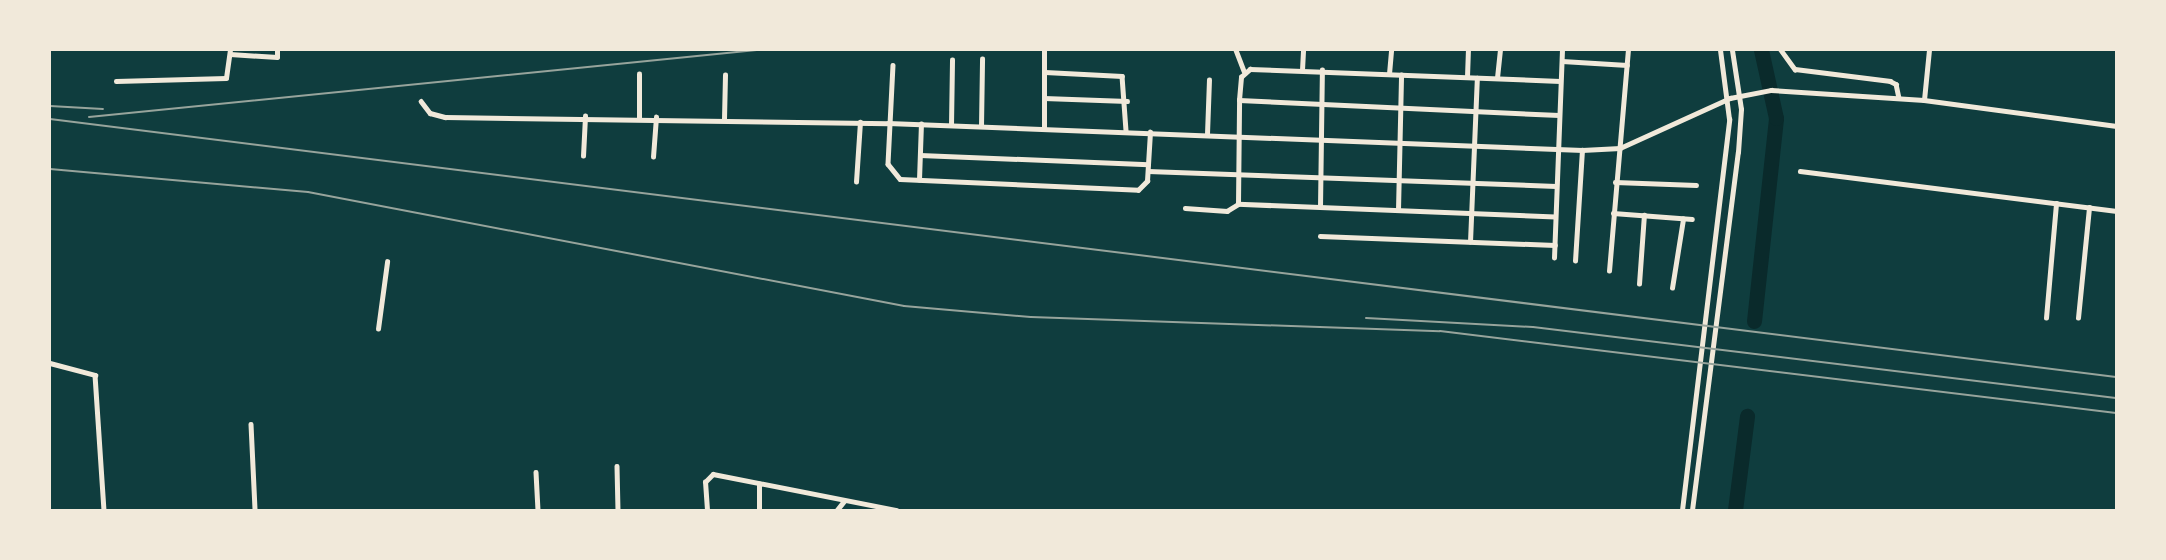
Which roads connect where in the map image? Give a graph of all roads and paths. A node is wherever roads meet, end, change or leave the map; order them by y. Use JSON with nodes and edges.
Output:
{"nodes":[{"id":1,"x":277,"y":50,"type":"edge"},
{"id":2,"x":1044,"y":50,"type":"edge"},
{"id":3,"x":1236,"y":50,"type":"edge"},
{"id":4,"x":1303,"y":50,"type":"edge"},
{"id":5,"x":1391,"y":50,"type":"edge"},
{"id":6,"x":1468,"y":50,"type":"edge"},
{"id":7,"x":1500,"y":50,"type":"edge"},
{"id":8,"x":1562,"y":50,"type":"edge"},
{"id":9,"x":1628,"y":50,"type":"edge"},
{"id":10,"x":1720,"y":50,"type":"edge"},
{"id":11,"x":1732,"y":50,"type":"edge"},
{"id":12,"x":1781,"y":50,"type":"edge"},
{"id":13,"x":1929,"y":50,"type":"edge"},
{"id":14,"x":230,"y":52,"type":"edge"},
{"id":15,"x":982,"y":59,"type":"dead end"},
{"id":16,"x":952,"y":60,"type":"dead end"},
{"id":17,"x":1562,"y":61,"type":"junction"},
{"id":18,"x":893,"y":65,"type":"dead end"},
{"id":19,"x":1627,"y":65,"type":"junction"},
{"id":20,"x":1302,"y":70,"type":"junction"},
{"id":21,"x":1322,"y":70,"type":"junction"},
{"id":22,"x":1244,"y":71,"type":"junction"},
{"id":23,"x":1045,"y":72,"type":"junction"},
{"id":24,"x":639,"y":74,"type":"dead end"},
{"id":25,"x":1389,"y":74,"type":"junction"},
{"id":26,"x":724,"y":75,"type":"dead end"},
{"id":27,"x":1401,"y":75,"type":"junction"},
{"id":28,"x":1467,"y":77,"type":"junction"},
{"id":29,"x":1477,"y":78,"type":"junction"},
{"id":30,"x":1497,"y":78,"type":"junction"},
{"id":31,"x":1209,"y":80,"type":"dead end"},
{"id":32,"x":116,"y":81,"type":"dead end"},
{"id":33,"x":1560,"y":81,"type":"junction"},
{"id":34,"x":1044,"y":98,"type":"junction"},
{"id":35,"x":1730,"y":98,"type":"junction"},
{"id":36,"x":1899,"y":98,"type":"junction"},
{"id":37,"x":1239,"y":100,"type":"junction"},
{"id":38,"x":1924,"y":100,"type":"junction"},
{"id":39,"x":421,"y":101,"type":"dead end"},
{"id":40,"x":1126,"y":101,"type":"junction"},
{"id":41,"x":1321,"y":104,"type":"junction"},
{"id":42,"x":1400,"y":108,"type":"junction"},
{"id":43,"x":1476,"y":111,"type":"junction"},
{"id":44,"x":1558,"y":115,"type":"junction"},
{"id":45,"x":585,"y":116,"type":"junction"},
{"id":46,"x":639,"y":117,"type":"junction"},
{"id":47,"x":656,"y":117,"type":"junction"},
{"id":48,"x":724,"y":119,"type":"junction"},
{"id":49,"x":860,"y":122,"type":"junction"},
{"id":50,"x":888,"y":123,"type":"junction"},
{"id":51,"x":921,"y":124,"type":"junction"},
{"id":52,"x":951,"y":125,"type":"junction"},
{"id":53,"x":981,"y":126,"type":"junction"},
{"id":54,"x":2116,"y":126,"type":"edge"},
{"id":55,"x":1044,"y":128,"type":"junction"},
{"id":56,"x":1126,"y":131,"type":"junction"},
{"id":57,"x":1150,"y":132,"type":"junction"},
{"id":58,"x":1208,"y":135,"type":"junction"},
{"id":59,"x":1239,"y":136,"type":"junction"},
{"id":60,"x":1320,"y":138,"type":"junction"},
{"id":61,"x":1398,"y":142,"type":"junction"},
{"id":62,"x":1474,"y":145,"type":"junction"},
{"id":63,"x":1620,"y":148,"type":"junction"},
{"id":64,"x":1558,"y":149,"type":"junction"},
{"id":65,"x":1581,"y":150,"type":"junction"},
{"id":66,"x":920,"y":155,"type":"junction"},
{"id":67,"x":583,"y":156,"type":"dead end"},
{"id":68,"x":653,"y":157,"type":"dead end"},
{"id":69,"x":1148,"y":164,"type":"junction"},
{"id":70,"x":1148,"y":171,"type":"junction"},
{"id":71,"x":1800,"y":171,"type":"dead end"},
{"id":72,"x":1238,"y":174,"type":"junction"},
{"id":73,"x":1320,"y":178,"type":"junction"},
{"id":74,"x":919,"y":180,"type":"junction"},
{"id":75,"x":1398,"y":181,"type":"junction"},
{"id":76,"x":856,"y":182,"type":"dead end"},
{"id":77,"x":1473,"y":182,"type":"junction"},
{"id":78,"x":1615,"y":182,"type":"junction"},
{"id":79,"x":1696,"y":185,"type":"dead end"},
{"id":80,"x":1556,"y":186,"type":"junction"},
{"id":81,"x":2056,"y":203,"type":"junction"},
{"id":82,"x":1238,"y":204,"type":"junction"},
{"id":83,"x":1320,"y":207,"type":"junction"},
{"id":84,"x":1185,"y":208,"type":"dead end"},
{"id":85,"x":2089,"y":208,"type":"junction"},
{"id":86,"x":1398,"y":210,"type":"junction"},
{"id":87,"x":2116,"y":211,"type":"edge"},
{"id":88,"x":1613,"y":213,"type":"junction"},
{"id":89,"x":1472,"y":214,"type":"junction"},
{"id":90,"x":1644,"y":215,"type":"junction"},
{"id":91,"x":1555,"y":217,"type":"junction"},
{"id":92,"x":1683,"y":219,"type":"junction"},
{"id":93,"x":1692,"y":219,"type":"dead end"},
{"id":94,"x":1320,"y":236,"type":"dead end"},
{"id":95,"x":1470,"y":242,"type":"junction"},
{"id":96,"x":1555,"y":246,"type":"junction"},
{"id":97,"x":1554,"y":258,"type":"dead end"},
{"id":98,"x":1575,"y":261,"type":"dead end"},
{"id":99,"x":387,"y":262,"type":"dead end"},
{"id":100,"x":1609,"y":271,"type":"dead end"},
{"id":101,"x":1639,"y":284,"type":"dead end"},
{"id":102,"x":1672,"y":288,"type":"dead end"},
{"id":103,"x":2046,"y":318,"type":"dead end"},
{"id":104,"x":2078,"y":318,"type":"dead end"},
{"id":105,"x":378,"y":329,"type":"dead end"},
{"id":106,"x":50,"y":363,"type":"edge"},
{"id":107,"x":251,"y":424,"type":"dead end"},
{"id":108,"x":617,"y":466,"type":"dead end"},
{"id":109,"x":536,"y":472,"type":"dead end"},
{"id":110,"x":759,"y":484,"type":"junction"},
{"id":111,"x":844,"y":501,"type":"junction"},
{"id":112,"x":104,"y":510,"type":"edge"},
{"id":113,"x":255,"y":510,"type":"edge"},
{"id":114,"x":538,"y":510,"type":"edge"},
{"id":115,"x":618,"y":510,"type":"edge"},
{"id":116,"x":707,"y":510,"type":"edge"},
{"id":117,"x":759,"y":510,"type":"edge"},
{"id":118,"x":837,"y":510,"type":"edge"},
{"id":119,"x":896,"y":510,"type":"edge"},
{"id":120,"x":1682,"y":510,"type":"edge"},
{"id":121,"x":1692,"y":510,"type":"edge"}],
"edges":[{"from":1,"to":14,"type":"street"},
{"from":2,"to":23,"type":"street"},
{"from":3,"to":22,"type":"street"},
{"from":4,"to":20,"type":"street"},
{"from":5,"to":25,"type":"street"},
{"from":6,"to":28,"type":"street"},
{"from":7,"to":30,"type":"street"},
{"from":8,"to":17,"type":"street"},
{"from":9,"to":19,"type":"street"},
{"from":10,"to":35,"type":"street"},
{"from":11,"to":121,"type":"street"},
{"from":12,"to":36,"type":"street"},
{"from":13,"to":38,"type":"street"},
{"from":14,"to":32,"type":"street"},
{"from":15,"to":53,"type":"street"},
{"from":16,"to":52,"type":"street"},
{"from":17,"to":19,"type":"street"},
{"from":17,"to":33,"type":"street"},
{"from":18,"to":50,"type":"street"},
{"from":19,"to":63,"type":"street"},
{"from":20,"to":21,"type":"street"},
{"from":20,"to":22,"type":"street"},
{"from":21,"to":25,"type":"street"},
{"from":21,"to":41,"type":"street"},
{"from":22,"to":37,"type":"street"},
{"from":23,"to":34,"type":"street"},
{"from":23,"to":40,"type":"street"},
{"from":24,"to":46,"type":"street"},
{"from":25,"to":27,"type":"street"},
{"from":26,"to":48,"type":"street"},
{"from":27,"to":28,"type":"street"},
{"from":27,"to":42,"type":"street"},
{"from":28,"to":29,"type":"street"},
{"from":29,"to":30,"type":"street"},
{"from":29,"to":43,"type":"street"},
{"from":30,"to":33,"type":"street"},
{"from":31,"to":58,"type":"street"},
{"from":33,"to":44,"type":"street"},
{"from":34,"to":40,"type":"street"},
{"from":34,"to":55,"type":"street"},
{"from":35,"to":36,"type":"street"},
{"from":35,"to":63,"type":"street"},
{"from":35,"to":120,"type":"street"},
{"from":36,"to":38,"type":"street"},
{"from":37,"to":41,"type":"street"},
{"from":37,"to":59,"type":"street"},
{"from":38,"to":54,"type":"street"},
{"from":39,"to":45,"type":"street"},
{"from":40,"to":56,"type":"street"},
{"from":41,"to":42,"type":"street"},
{"from":41,"to":60,"type":"street"},
{"from":42,"to":43,"type":"street"},
{"from":42,"to":61,"type":"street"},
{"from":43,"to":44,"type":"street"},
{"from":43,"to":62,"type":"street"},
{"from":44,"to":64,"type":"street"},
{"from":45,"to":46,"type":"street"},
{"from":45,"to":67,"type":"street"},
{"from":46,"to":47,"type":"street"},
{"from":47,"to":48,"type":"street"},
{"from":47,"to":68,"type":"street"},
{"from":48,"to":49,"type":"street"},
{"from":49,"to":50,"type":"street"},
{"from":49,"to":76,"type":"street"},
{"from":50,"to":51,"type":"street"},
{"from":50,"to":74,"type":"street"},
{"from":51,"to":52,"type":"street"},
{"from":51,"to":66,"type":"street"},
{"from":52,"to":53,"type":"street"},
{"from":53,"to":55,"type":"street"},
{"from":55,"to":56,"type":"street"},
{"from":56,"to":57,"type":"street"},
{"from":57,"to":58,"type":"street"},
{"from":57,"to":69,"type":"street"},
{"from":58,"to":59,"type":"street"},
{"from":59,"to":60,"type":"street"},
{"from":59,"to":72,"type":"street"},
{"from":60,"to":61,"type":"street"},
{"from":60,"to":73,"type":"street"},
{"from":61,"to":62,"type":"street"},
{"from":61,"to":75,"type":"street"},
{"from":62,"to":64,"type":"street"},
{"from":62,"to":77,"type":"street"},
{"from":63,"to":65,"type":"street"},
{"from":63,"to":78,"type":"street"},
{"from":64,"to":65,"type":"street"},
{"from":64,"to":80,"type":"street"},
{"from":65,"to":98,"type":"street"},
{"from":66,"to":69,"type":"street"},
{"from":66,"to":74,"type":"street"},
{"from":69,"to":70,"type":"street"},
{"from":70,"to":72,"type":"street"},
{"from":70,"to":74,"type":"street"},
{"from":71,"to":81,"type":"street"},
{"from":72,"to":73,"type":"street"},
{"from":72,"to":82,"type":"street"},
{"from":73,"to":75,"type":"street"},
{"from":73,"to":83,"type":"street"},
{"from":75,"to":77,"type":"street"},
{"from":75,"to":86,"type":"street"},
{"from":77,"to":80,"type":"street"},
{"from":77,"to":89,"type":"street"},
{"from":78,"to":79,"type":"street"},
{"from":78,"to":88,"type":"street"},
{"from":80,"to":91,"type":"street"},
{"from":81,"to":85,"type":"street"},
{"from":81,"to":103,"type":"street"},
{"from":82,"to":83,"type":"street"},
{"from":82,"to":84,"type":"street"},
{"from":83,"to":86,"type":"street"},
{"from":85,"to":87,"type":"street"},
{"from":85,"to":104,"type":"street"},
{"from":86,"to":89,"type":"street"},
{"from":88,"to":90,"type":"street"},
{"from":88,"to":100,"type":"street"},
{"from":89,"to":91,"type":"street"},
{"from":89,"to":95,"type":"street"},
{"from":90,"to":92,"type":"street"},
{"from":90,"to":101,"type":"street"},
{"from":91,"to":96,"type":"street"},
{"from":92,"to":93,"type":"street"},
{"from":92,"to":102,"type":"street"},
{"from":94,"to":95,"type":"street"},
{"from":95,"to":96,"type":"street"},
{"from":96,"to":97,"type":"street"},
{"from":99,"to":105,"type":"street"},
{"from":106,"to":112,"type":"street"},
{"from":107,"to":113,"type":"street"},
{"from":108,"to":115,"type":"street"},
{"from":109,"to":114,"type":"street"},
{"from":110,"to":111,"type":"street"},
{"from":110,"to":116,"type":"street"},
{"from":110,"to":117,"type":"street"},
{"from":111,"to":118,"type":"street"},
{"from":111,"to":119,"type":"street"}]}
